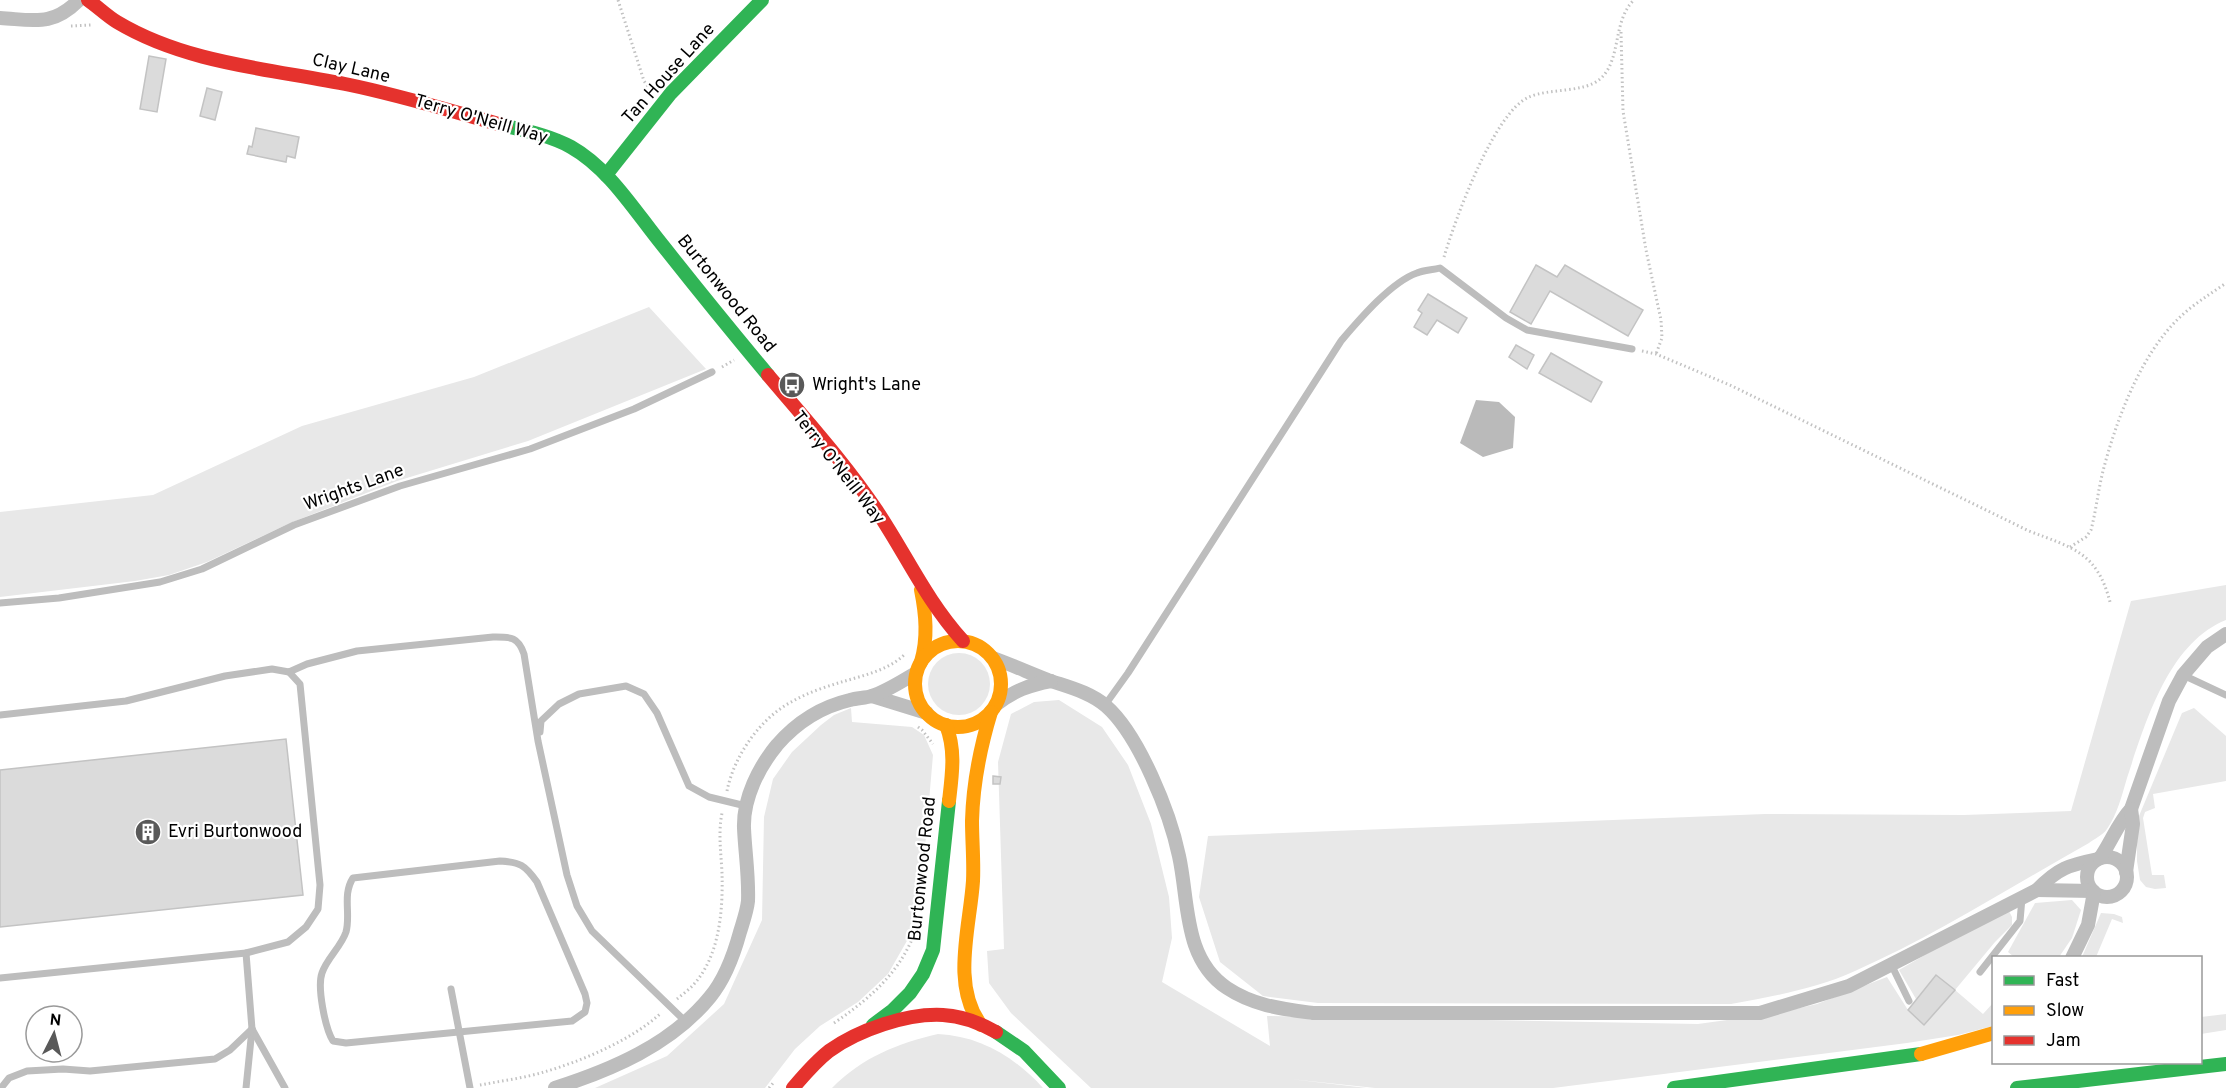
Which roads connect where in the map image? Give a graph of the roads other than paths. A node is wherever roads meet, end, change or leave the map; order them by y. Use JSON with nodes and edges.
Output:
{"nodes":[{"id":1,"x":78,"y":0,"type":"edge"},
{"id":2,"x":88,"y":0,"type":"edge"},
{"id":3,"x":762,"y":0,"type":"edge"},
{"id":4,"x":0,"y":18,"type":"edge"},
{"id":5,"x":606,"y":175,"type":"junction"},
{"id":6,"x":1632,"y":349,"type":"road end"},
{"id":7,"x":712,"y":372,"type":"dead end"},
{"id":8,"x":920,"y":583,"type":"junction"},
{"id":9,"x":0,"y":603,"type":"edge"},
{"id":10,"x":2226,"y":634,"type":"edge"},
{"id":11,"x":963,"y":641,"type":"junction"},
{"id":12,"x":993,"y":658,"type":"junction"},
{"id":13,"x":919,"y":667,"type":"junction"},
{"id":14,"x":290,"y":672,"type":"junction"},
{"id":15,"x":2183,"y":675,"type":"junction"},
{"id":16,"x":1051,"y":681,"type":"junction"},
{"id":17,"x":2226,"y":695,"type":"edge"},
{"id":18,"x":873,"y":696,"type":"junction"},
{"id":19,"x":1105,"y":705,"type":"junction"},
{"id":20,"x":994,"y":708,"type":"junction"},
{"id":21,"x":927,"y":713,"type":"junction"},
{"id":22,"x":0,"y":715,"type":"edge"},
{"id":23,"x":945,"y":725,"type":"junction"},
{"id":24,"x":538,"y":741,"type":"junction"},
{"id":25,"x":746,"y":807,"type":"junction"},
{"id":26,"x":2131,"y":809,"type":"junction"},
{"id":27,"x":2099,"y":858,"type":"junction"},
{"id":28,"x":2126,"y":872,"type":"junction"},
{"id":29,"x":2037,"y":890,"type":"junction"},
{"id":30,"x":2094,"y":892,"type":"junction"},
{"id":31,"x":2022,"y":898,"type":"junction"},
{"id":32,"x":246,"y":952,"type":"junction"},
{"id":33,"x":1993,"y":956,"type":"edge"},
{"id":34,"x":2072,"y":956,"type":"edge"},
{"id":35,"x":1992,"y":957,"type":"edge"},
{"id":36,"x":1891,"y":964,"type":"junction"},
{"id":37,"x":1980,"y":972,"type":"dead end"},
{"id":38,"x":0,"y":978,"type":"edge"},
{"id":39,"x":451,"y":989,"type":"dead end"},
{"id":40,"x":1909,"y":1001,"type":"dead end"},
{"id":41,"x":685,"y":1021,"type":"junction"},
{"id":42,"x":981,"y":1025,"type":"junction"},
{"id":43,"x":252,"y":1029,"type":"junction"},
{"id":44,"x":868,"y":1029,"type":"junction"},
{"id":45,"x":458,"y":1032,"type":"junction"},
{"id":46,"x":1992,"y":1034,"type":"edge"},
{"id":47,"x":2226,"y":1064,"type":"edge"},
{"id":48,"x":2226,"y":1076,"type":"edge"},
{"id":49,"x":2184,"y":1083,"type":"dead end"},
{"id":50,"x":1,"y":1088,"type":"edge"},
{"id":51,"x":246,"y":1088,"type":"edge"},
{"id":52,"x":285,"y":1088,"type":"edge"},
{"id":53,"x":470,"y":1088,"type":"edge"},
{"id":54,"x":555,"y":1088,"type":"edge"},
{"id":55,"x":793,"y":1088,"type":"edge"},
{"id":56,"x":1059,"y":1088,"type":"edge"},
{"id":57,"x":1674,"y":1088,"type":"edge"},
{"id":58,"x":2018,"y":1088,"type":"edge"}],
"edges":[{"from":1,"to":4,"type":"street"},
{"from":2,"to":5,"type":"main road","name":"Clay Lane"},
{"from":3,"to":5,"type":"main road","name":"Tan House Lane"},
{"from":5,"to":8,"type":"main road","name":"Burtonwood Road"},
{"from":6,"to":19,"type":"lane"},
{"from":7,"to":9,"type":"lane","name":"Wrights Lane"},
{"from":8,"to":11,"type":"main road","name":"Burtonwood Road"},
{"from":8,"to":13,"type":"main road","name":"Burtonwood Road"},
{"from":10,"to":15,"type":"street"},
{"from":11,"to":12,"type":"main road"},
{"from":11,"to":13,"type":"main road"},
{"from":12,"to":16,"type":"street"},
{"from":12,"to":20,"type":"main road"},
{"from":13,"to":18,"type":"street"},
{"from":13,"to":21,"type":"main road"},
{"from":14,"to":22,"type":"lane"},
{"from":14,"to":24,"type":"lane"},
{"from":14,"to":32,"type":"lane"},
{"from":15,"to":17,"type":"lane"},
{"from":15,"to":26,"type":"street"},
{"from":16,"to":19,"type":"street"},
{"from":16,"to":20,"type":"street"},
{"from":18,"to":21,"type":"street"},
{"from":18,"to":25,"type":"street"},
{"from":19,"to":36,"type":"street"},
{"from":20,"to":23,"type":"main road"},
{"from":20,"to":42,"type":"main road"},
{"from":21,"to":23,"type":"main road"},
{"from":23,"to":44,"type":"main road","name":"Burtonwood Road"},
{"from":24,"to":25,"type":"lane"},
{"from":24,"to":41,"type":"lane"},
{"from":25,"to":41,"type":"street"},
{"from":26,"to":27,"type":"street"},
{"from":26,"to":28,"type":"street"},
{"from":27,"to":28,"type":"street"},
{"from":27,"to":29,"type":"street"},
{"from":27,"to":30,"type":"street"},
{"from":28,"to":30,"type":"street"},
{"from":29,"to":30,"type":"street"},
{"from":29,"to":31,"type":"street"},
{"from":30,"to":34,"type":"street"},
{"from":31,"to":33,"type":"lane"},
{"from":31,"to":36,"type":"street"},
{"from":32,"to":38,"type":"lane"},
{"from":32,"to":43,"type":"lane"},
{"from":35,"to":37,"type":"lane"},
{"from":36,"to":40,"type":"lane"},
{"from":39,"to":45,"type":"lane"},
{"from":41,"to":54,"type":"street"},
{"from":42,"to":44,"type":"main road"},
{"from":42,"to":56,"type":"main road"},
{"from":43,"to":50,"type":"lane"},
{"from":43,"to":51,"type":"lane"},
{"from":43,"to":52,"type":"lane"},
{"from":44,"to":55,"type":"main road"},
{"from":45,"to":45,"type":"lane"},
{"from":45,"to":53,"type":"lane"},
{"from":46,"to":57,"type":"main road"},
{"from":47,"to":58,"type":"main road"},
{"from":48,"to":49,"type":"main road"}]}
